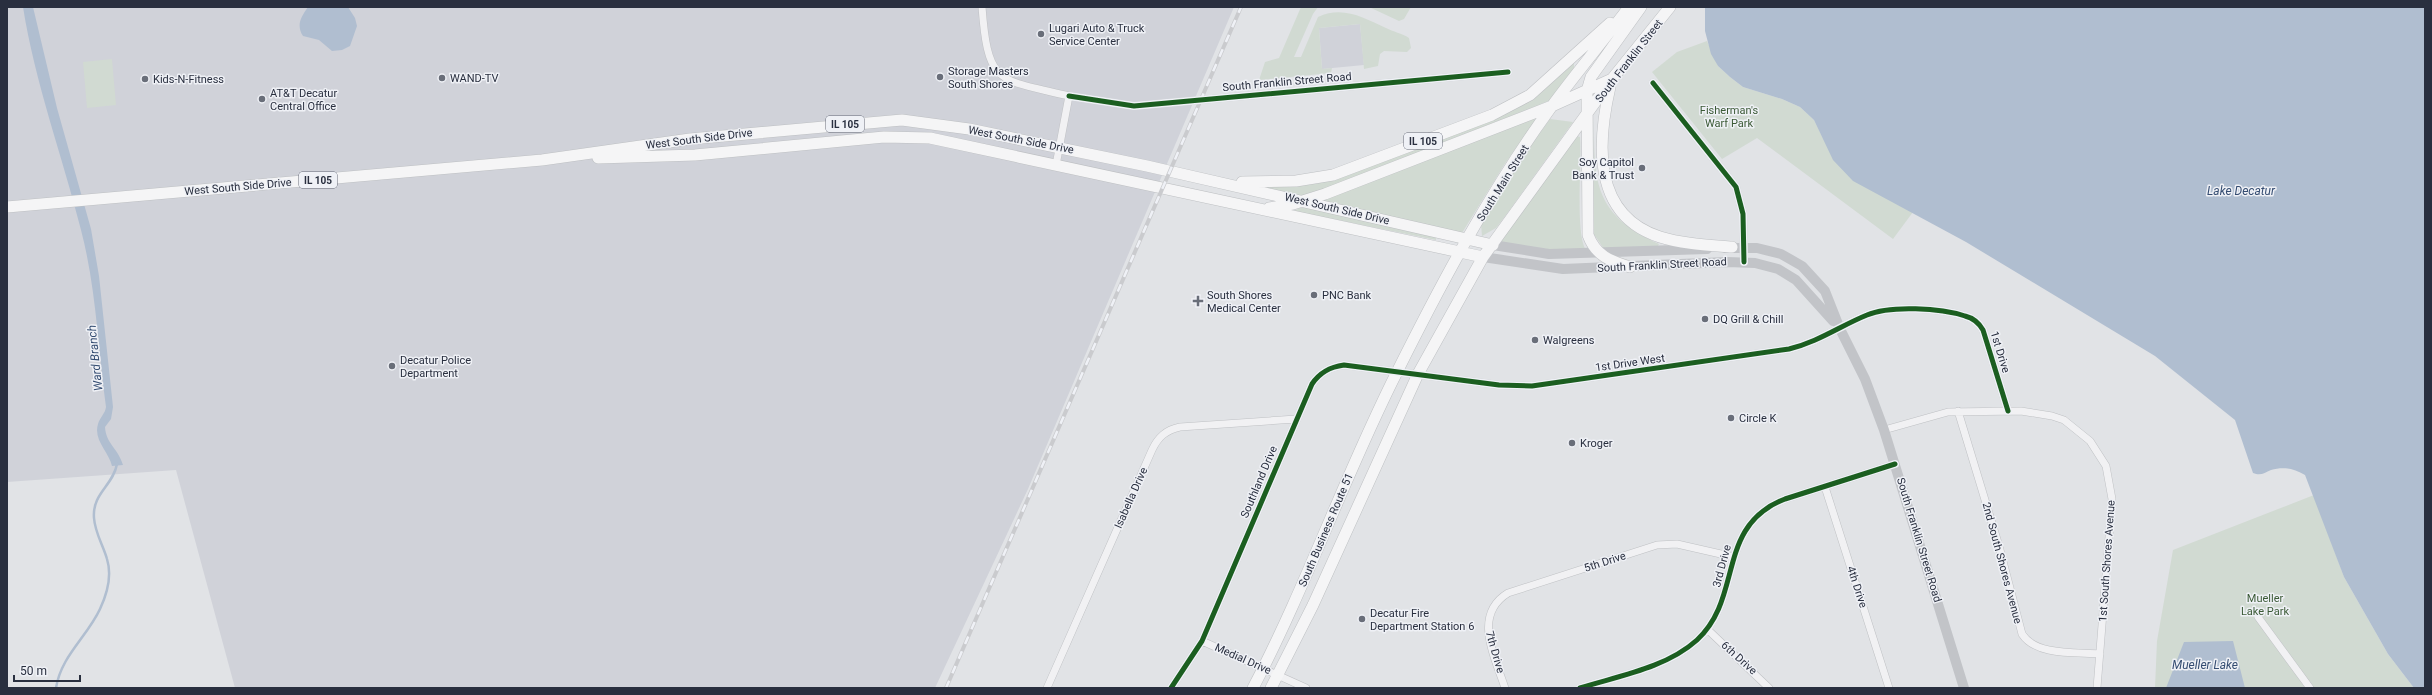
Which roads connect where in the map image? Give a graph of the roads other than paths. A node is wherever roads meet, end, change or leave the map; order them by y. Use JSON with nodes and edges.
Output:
{"nodes":[{"id":1,"x":982,"y":7,"type":"edge"},
{"id":2,"x":1628,"y":7,"type":"edge"},
{"id":3,"x":1641,"y":7,"type":"edge"},
{"id":4,"x":1670,"y":7,"type":"edge"},
{"id":5,"x":1508,"y":72,"type":"dead end"},
{"id":6,"x":1612,"y":79,"type":"junction"},
{"id":7,"x":1653,"y":84,"type":"dead end"},
{"id":8,"x":1587,"y":91,"type":"junction"},
{"id":9,"x":1069,"y":96,"type":"junction"},
{"id":10,"x":1552,"y":106,"type":"junction"},
{"id":11,"x":1588,"y":115,"type":"junction"},
{"id":12,"x":1059,"y":147,"type":"junction"},
{"id":13,"x":542,"y":160,"type":"junction"},
{"id":14,"x":1056,"y":165,"type":"junction"},
{"id":15,"x":1184,"y":174,"type":"junction"},
{"id":16,"x":1303,"y":201,"type":"junction"},
{"id":17,"x":7,"y":208,"type":"edge"},
{"id":18,"x":1254,"y":209,"type":"junction"},
{"id":19,"x":1468,"y":239,"type":"junction"},
{"id":20,"x":1493,"y":245,"type":"junction"},
{"id":21,"x":1744,"y":247,"type":"junction"},
{"id":22,"x":1732,"y":248,"type":"junction"},
{"id":23,"x":1460,"y":253,"type":"junction"},
{"id":24,"x":1599,"y":254,"type":"junction"},
{"id":25,"x":1483,"y":257,"type":"junction"},
{"id":26,"x":1744,"y":262,"type":"junction"},
{"id":27,"x":1630,"y":267,"type":"junction"},
{"id":28,"x":1840,"y":329,"type":"junction"},
{"id":29,"x":1397,"y":371,"type":"junction"},
{"id":30,"x":1418,"y":374,"type":"junction"},
{"id":31,"x":1958,"y":411,"type":"junction"},
{"id":32,"x":2008,"y":411,"type":"junction"},
{"id":33,"x":1296,"y":419,"type":"junction"},
{"id":34,"x":1884,"y":430,"type":"junction"},
{"id":35,"x":1895,"y":464,"type":"junction"},
{"id":36,"x":1825,"y":486,"type":"junction"},
{"id":37,"x":1734,"y":557,"type":"junction"},
{"id":38,"x":1489,"y":616,"type":"joint"},
{"id":39,"x":2258,"y":617,"type":"dead end"},
{"id":40,"x":1707,"y":629,"type":"junction"},
{"id":41,"x":1202,"y":641,"type":"junction"},
{"id":42,"x":2100,"y":654,"type":"junction"},
{"id":43,"x":1263,"y":668,"type":"junction"},
{"id":44,"x":1278,"y":675,"type":"junction"},
{"id":45,"x":1047,"y":688,"type":"edge"},
{"id":46,"x":1171,"y":688,"type":"edge"},
{"id":47,"x":1253,"y":688,"type":"edge"},
{"id":48,"x":1271,"y":688,"type":"edge"},
{"id":49,"x":1306,"y":688,"type":"edge"},
{"id":50,"x":1505,"y":688,"type":"edge"},
{"id":51,"x":1580,"y":688,"type":"edge"},
{"id":52,"x":1769,"y":688,"type":"edge"},
{"id":53,"x":1889,"y":688,"type":"edge"},
{"id":54,"x":1964,"y":688,"type":"edge"},
{"id":55,"x":2098,"y":688,"type":"edge"},
{"id":56,"x":2310,"y":688,"type":"edge"}],
"edges":[{"from":1,"to":9,"type":"street","name":"South Franklin Street Road"},
{"from":2,"to":10,"type":"main road","name":"South Main Street"},
{"from":2,"to":15,"type":"main road","number":"IL 105"},
{"from":3,"to":8,"type":"main road"},
{"from":4,"to":6,"type":"main road","name":"South Franklin Street","number":"IL 105"},
{"from":5,"to":9,"type":"street","name":"South Franklin Street Road"},
{"from":6,"to":8,"type":"main road","number":"IL 105"},
{"from":6,"to":11,"type":"main road","name":"South Franklin Street"},
{"from":6,"to":22,"type":"main road"},
{"from":7,"to":21,"type":"street"},
{"from":8,"to":10,"type":"main road","number":"IL 105"},
{"from":8,"to":11,"type":"main road"},
{"from":9,"to":12,"type":"street"},
{"from":10,"to":16,"type":"main road","number":"IL 105"},
{"from":10,"to":19,"type":"main road","name":"South Main Street"},
{"from":11,"to":20,"type":"main road"},
{"from":11,"to":24,"type":"main road"},
{"from":12,"to":13,"type":"main road","name":"West South Side Drive","number":"IL 105"},
{"from":12,"to":14,"type":"street"},
{"from":12,"to":15,"type":"main road","name":"West South Side Drive","number":"IL 105"},
{"from":13,"to":14,"type":"main road","name":"West South Side Drive","number":"IL 105"},
{"from":13,"to":17,"type":"main road","name":"West South Side Drive","number":"IL 105"},
{"from":14,"to":18,"type":"main road","name":"West South Side Drive","number":"IL 105"},
{"from":15,"to":16,"type":"main road","name":"West South Side Drive"},
{"from":16,"to":18,"type":"main road","number":"IL 105"},
{"from":16,"to":19,"type":"main road","name":"West South Side Drive"},
{"from":18,"to":23,"type":"main road","name":"West South Side Drive"},
{"from":19,"to":20,"type":"main road","name":"West South Side Drive"},
{"from":19,"to":23,"type":"main road","name":"South Main Street"},
{"from":20,"to":24,"type":"street","name":"South Franklin Street Road"},
{"from":20,"to":25,"type":"main road"},
{"from":21,"to":22,"type":"street","name":"South Franklin Street Road"},
{"from":21,"to":26,"type":"street"},
{"from":21,"to":28,"type":"street","name":"South Franklin Street Road"},
{"from":22,"to":24,"type":"street","name":"South Franklin Street Road"},
{"from":23,"to":25,"type":"main road","name":"South Franklin Street Road"},
{"from":23,"to":29,"type":"main road","name":"South Main Street"},
{"from":24,"to":27,"type":"main road"},
{"from":25,"to":27,"type":"street","name":"South Franklin Street Road"},
{"from":25,"to":30,"type":"main road"},
{"from":26,"to":27,"type":"street","name":"South Franklin Street Road"},
{"from":26,"to":28,"type":"street","name":"South Franklin Street Road"},
{"from":28,"to":30,"type":"street","name":"1st Drive West"},
{"from":28,"to":32,"type":"street","name":"1st Drive"},
{"from":28,"to":34,"type":"street","name":"South Franklin Street Road"},
{"from":29,"to":30,"type":"street","name":"Southland Drive"},
{"from":29,"to":33,"type":"street","name":"Southland Drive"},
{"from":29,"to":43,"type":"main road","name":"South Business Route 51"},
{"from":30,"to":44,"type":"main road","name":"South Business Route 51"},
{"from":31,"to":32,"type":"street","name":"1st South Shores Avenue"},
{"from":31,"to":34,"type":"street","name":"1st South Shores Avenue"},
{"from":31,"to":42,"type":"street","name":"2nd South Shores Avenue"},
{"from":32,"to":42,"type":"street","name":"1st South Shores Avenue"},
{"from":33,"to":41,"type":"street","name":"Southland Drive"},
{"from":33,"to":45,"type":"street","name":"Isabella Drive"},
{"from":34,"to":35,"type":"street","name":"South Franklin Street Road"},
{"from":35,"to":36,"type":"street","name":"3rd Drive"},
{"from":35,"to":54,"type":"street","name":"South Franklin Street Road"},
{"from":36,"to":37,"type":"street","name":"3rd Drive"},
{"from":36,"to":53,"type":"street","name":"4th Drive"},
{"from":37,"to":38,"type":"street","name":"5th Drive"},
{"from":37,"to":40,"type":"street","name":"3rd Drive"},
{"from":38,"to":50,"type":"street","name":"7th Drive"},
{"from":39,"to":56,"type":"street"},
{"from":40,"to":51,"type":"street","name":"3rd Drive"},
{"from":40,"to":52,"type":"street","name":"6th Drive"},
{"from":41,"to":43,"type":"street","name":"Medial Drive"},
{"from":41,"to":46,"type":"street","name":"Southland Drive"},
{"from":42,"to":55,"type":"street","name":"1st South Shores Avenue"},
{"from":43,"to":44,"type":"street","name":"Medial Drive"},
{"from":43,"to":47,"type":"main road","name":"South Business Route 51"},
{"from":44,"to":48,"type":"main road","name":"South Business Route 51"},
{"from":44,"to":49,"type":"street","name":"Medial Drive"}]}
